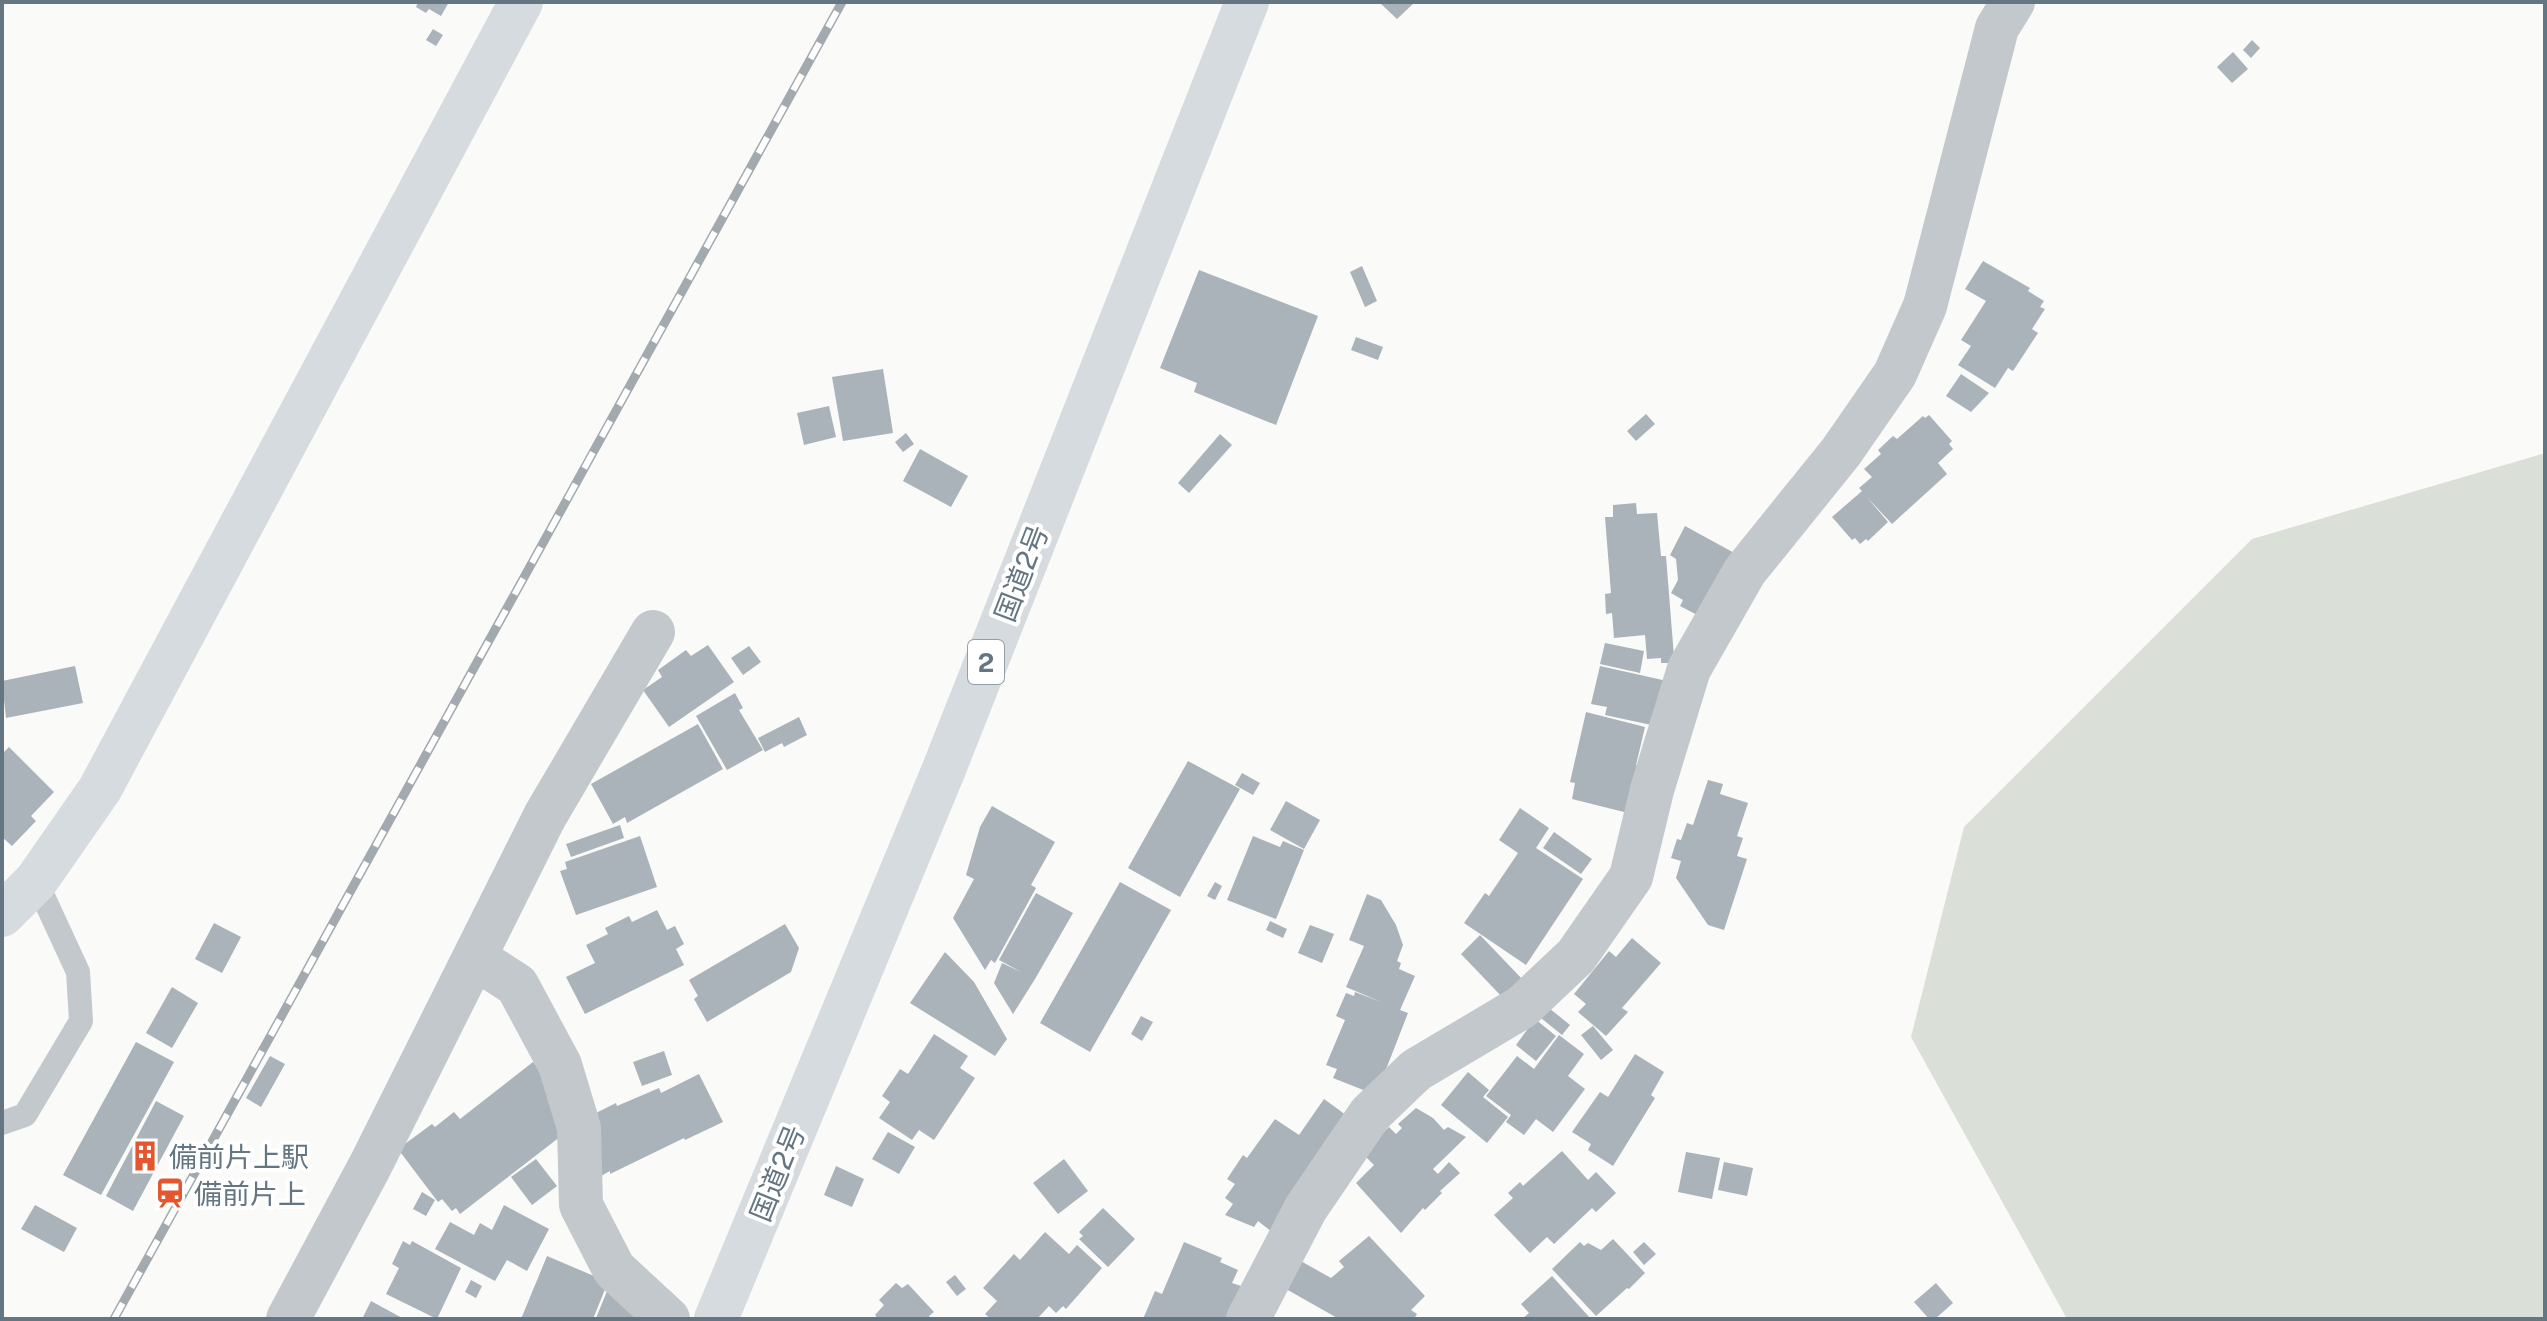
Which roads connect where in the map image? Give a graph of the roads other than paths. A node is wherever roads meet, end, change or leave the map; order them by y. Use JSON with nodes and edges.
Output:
{"nodes":[{"id":1,"x":521,"y":2,"type":"edge"},
{"id":2,"x":1247,"y":2,"type":"edge"},
{"id":3,"x":2013,"y":2,"type":"edge"},
{"id":4,"x":653,"y":632,"type":"dead end"},
{"id":5,"x":36,"y":881,"type":"junction"},
{"id":6,"x":2,"y":915,"type":"edge"},
{"id":7,"x":475,"y":958,"type":"junction"},
{"id":8,"x":2,"y":1123,"type":"edge"},
{"id":9,"x":288,"y":1319,"type":"edge"},
{"id":10,"x":668,"y":1319,"type":"edge"},
{"id":11,"x":716,"y":1319,"type":"edge"},
{"id":12,"x":1248,"y":1319,"type":"edge"}],
"edges":[{"from":1,"to":5,"type":"main road"},
{"from":2,"to":11,"type":"main road","name":"国道2号","number":"2"},
{"from":3,"to":12,"type":"street"},
{"from":4,"to":7,"type":"street"},
{"from":5,"to":6,"type":"main road"},
{"from":5,"to":8,"type":"lane"},
{"from":7,"to":9,"type":"street"},
{"from":7,"to":10,"type":"street"}]}
